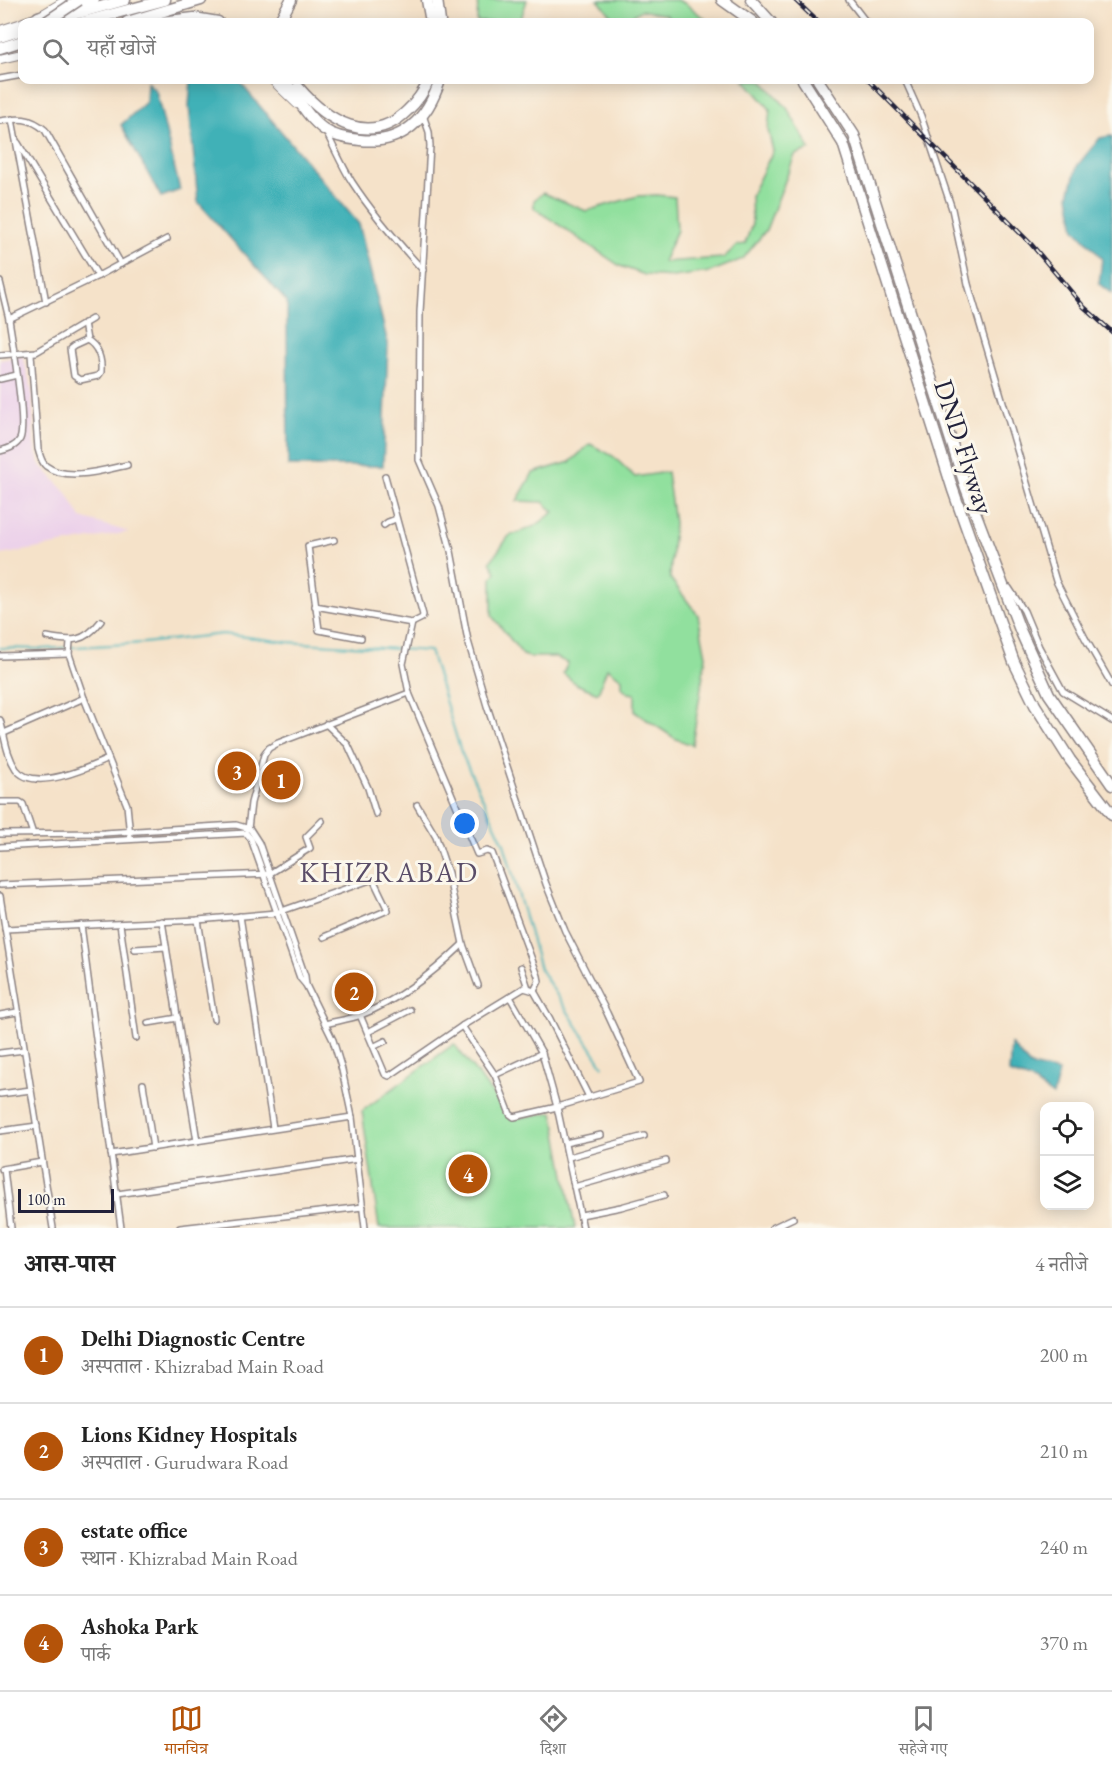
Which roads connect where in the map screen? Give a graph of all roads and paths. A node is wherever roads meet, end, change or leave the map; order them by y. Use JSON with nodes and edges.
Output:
{"nodes":[{"id":1,"x":64,"y":0,"type":"edge"},
{"id":2,"x":78,"y":0,"type":"edge"},
{"id":3,"x":94,"y":0,"type":"edge"},
{"id":4,"x":125,"y":0,"type":"edge"},
{"id":5,"x":165,"y":0,"type":"edge"},
{"id":6,"x":201,"y":0,"type":"edge"},
{"id":7,"x":291,"y":0,"type":"edge"},
{"id":8,"x":427,"y":0,"type":"edge"},
{"id":9,"x":437,"y":0,"type":"edge"},
{"id":10,"x":722,"y":0,"type":"edge"},
{"id":11,"x":745,"y":0,"type":"edge"},
{"id":12,"x":751,"y":0,"type":"edge"},
{"id":13,"x":849,"y":0,"type":"edge"},
{"id":14,"x":762,"y":13,"type":"junction"},
{"id":15,"x":47,"y":18,"type":"edge"},
{"id":16,"x":49,"y":18,"type":"edge"},
{"id":17,"x":51,"y":18,"type":"edge"},
{"id":18,"x":56,"y":18,"type":"edge"},
{"id":19,"x":98,"y":18,"type":"edge"},
{"id":20,"x":140,"y":18,"type":"edge"},
{"id":21,"x":281,"y":18,"type":"edge"},
{"id":22,"x":430,"y":18,"type":"edge"},
{"id":23,"x":439,"y":18,"type":"edge"},
{"id":24,"x":747,"y":18,"type":"edge"},
{"id":25,"x":767,"y":18,"type":"edge"},
{"id":26,"x":863,"y":18,"type":"edge"},
{"id":27,"x":18,"y":25,"type":"edge"},
{"id":28,"x":0,"y":30,"type":"edge"},
{"id":29,"x":18,"y":31,"type":"edge"},
{"id":30,"x":0,"y":37,"type":"edge"},
{"id":31,"x":18,"y":42,"type":"edge"},
{"id":32,"x":0,"y":48,"type":"edge"},
{"id":33,"x":18,"y":55,"type":"edge"},
{"id":34,"x":0,"y":59,"type":"edge"},
{"id":35,"x":18,"y":76,"type":"edge"},
{"id":36,"x":0,"y":79,"type":"edge"},
{"id":37,"x":276,"y":84,"type":"edge"},
{"id":38,"x":287,"y":84,"type":"edge"},
{"id":39,"x":296,"y":84,"type":"edge"},
{"id":40,"x":427,"y":84,"type":"edge"},
{"id":41,"x":439,"y":84,"type":"edge"},
{"id":42,"x":806,"y":84,"type":"edge"},
{"id":43,"x":821,"y":84,"type":"edge"},
{"id":44,"x":907,"y":84,"type":"edge"},
{"id":45,"x":423,"y":114,"type":"junction"},
{"id":46,"x":310,"y":117,"type":"junction"},
{"id":47,"x":12,"y":119,"type":"junction"},
{"id":48,"x":0,"y":121,"type":"edge"},
{"id":49,"x":325,"y":130,"type":"junction"},
{"id":50,"x":16,"y":140,"type":"junction"},
{"id":51,"x":167,"y":239,"type":"dead end"},
{"id":52,"x":120,"y":264,"type":"junction"},
{"id":53,"x":423,"y":270,"type":"junction"},
{"id":54,"x":98,"y":276,"type":"junction"},
{"id":55,"x":0,"y":282,"type":"edge"},
{"id":56,"x":46,"y":302,"type":"junction"},
{"id":57,"x":9,"y":319,"type":"junction"},
{"id":58,"x":92,"y":319,"type":"dead end"},
{"id":59,"x":84,"y":323,"type":"junction"},
{"id":60,"x":87,"y":340,"type":"junction"},
{"id":61,"x":15,"y":354,"type":"junction"},
{"id":62,"x":31,"y":354,"type":"junction"},
{"id":63,"x":0,"y":355,"type":"edge"},
{"id":64,"x":17,"y":375,"type":"junction"},
{"id":65,"x":0,"y":379,"type":"edge"},
{"id":66,"x":0,"y":451,"type":"edge"},
{"id":67,"x":128,"y":465,"type":"dead end"},
{"id":68,"x":385,"y":476,"type":"dead end"},
{"id":69,"x":396,"y":519,"type":"junction"},
{"id":70,"x":384,"y":525,"type":"dead end"},
{"id":71,"x":334,"y":540,"type":"dead end"},
{"id":72,"x":999,"y":575,"type":"junction"},
{"id":73,"x":315,"y":606,"type":"junction"},
{"id":74,"x":101,"y":621,"type":"dead end"},
{"id":75,"x":412,"y":623,"type":"junction"},
{"id":76,"x":47,"y":637,"type":"dead end"},
{"id":77,"x":360,"y":638,"type":"dead end"},
{"id":78,"x":70,"y":648,"type":"junction"},
{"id":79,"x":0,"y":656,"type":"edge"},
{"id":80,"x":1112,"y":685,"type":"edge"},
{"id":81,"x":410,"y":693,"type":"junction"},
{"id":82,"x":84,"y":698,"type":"junction"},
{"id":83,"x":0,"y":720,"type":"edge"},
{"id":84,"x":1112,"y":721,"type":"edge"},
{"id":85,"x":326,"y":724,"type":"junction"},
{"id":86,"x":2,"y":731,"type":"edge"},
{"id":87,"x":108,"y":759,"type":"junction"},
{"id":88,"x":1112,"y":785,"type":"edge"},
{"id":89,"x":0,"y":802,"type":"edge"},
{"id":90,"x":417,"y":805,"type":"dead end"},
{"id":91,"x":376,"y":814,"type":"dead end"},
{"id":92,"x":1112,"y":815,"type":"edge"},
{"id":93,"x":322,"y":821,"type":"dead end"},
{"id":94,"x":248,"y":831,"type":"junction"},
{"id":95,"x":130,"y":832,"type":"junction"},
{"id":96,"x":0,"y":834,"type":"edge"},
{"id":97,"x":33,"y":834,"type":"junction"},
{"id":98,"x":131,"y":840,"type":"junction"},
{"id":99,"x":0,"y":847,"type":"edge"},
{"id":100,"x":266,"y":874,"type":"junction"},
{"id":101,"x":0,"y":885,"type":"edge"},
{"id":102,"x":0,"y":896,"type":"edge"},
{"id":103,"x":279,"y":913,"type":"junction"},
{"id":104,"x":240,"y":916,"type":"junction"},
{"id":105,"x":198,"y":920,"type":"junction"},
{"id":106,"x":162,"y":921,"type":"junction"},
{"id":107,"x":120,"y":924,"type":"junction"},
{"id":108,"x":81,"y":926,"type":"junction"},
{"id":109,"x":5,"y":929,"type":"junction"},
{"id":110,"x":324,"y":937,"type":"dead end"},
{"id":111,"x":463,"y":944,"type":"junction"},
{"id":112,"x":166,"y":947,"type":"junction"},
{"id":113,"x":135,"y":949,"type":"dead end"},
{"id":114,"x":521,"y":968,"type":"dead end"},
{"id":115,"x":478,"y":985,"type":"dead end"},
{"id":116,"x":531,"y":990,"type":"junction"},
{"id":117,"x":510,"y":997,"type":"junction"},
{"id":118,"x":410,"y":1010,"type":"dead end"},
{"id":119,"x":17,"y":1012,"type":"junction"},
{"id":120,"x":360,"y":1015,"type":"junction"},
{"id":121,"x":0,"y":1016,"type":"edge"},
{"id":122,"x":177,"y":1018,"type":"junction"},
{"id":123,"x":214,"y":1019,"type":"dead end"},
{"id":124,"x":148,"y":1023,"type":"dead end"},
{"id":125,"x":326,"y":1024,"type":"junction"},
{"id":126,"x":462,"y":1026,"type":"junction"},
{"id":127,"x":368,"y":1032,"type":"junction"},
{"id":128,"x":136,"y":1038,"type":"dead end"},
{"id":129,"x":385,"y":1041,"type":"dead end"},
{"id":130,"x":375,"y":1047,"type":"junction"},
{"id":131,"x":24,"y":1050,"type":"junction"},
{"id":132,"x":0,"y":1053,"type":"edge"},
{"id":133,"x":542,"y":1053,"type":"junction"},
{"id":134,"x":495,"y":1076,"type":"junction"},
{"id":135,"x":143,"y":1084,"type":"dead end"},
{"id":136,"x":31,"y":1090,"type":"junction"},
{"id":137,"x":0,"y":1094,"type":"edge"},
{"id":138,"x":590,"y":1097,"type":"junction"},
{"id":139,"x":557,"y":1107,"type":"junction"},
{"id":140,"x":352,"y":1117,"type":"junction"},
{"id":141,"x":37,"y":1126,"type":"junction"},
{"id":142,"x":273,"y":1128,"type":"junction"},
{"id":143,"x":0,"y":1131,"type":"edge"},
{"id":144,"x":602,"y":1135,"type":"dead end"},
{"id":145,"x":644,"y":1136,"type":"dead end"},
{"id":146,"x":197,"y":1142,"type":"junction"},
{"id":147,"x":565,"y":1143,"type":"junction"},
{"id":148,"x":153,"y":1148,"type":"junction"},
{"id":149,"x":111,"y":1154,"type":"junction"},
{"id":150,"x":569,"y":1157,"type":"junction"},
{"id":151,"x":358,"y":1159,"type":"junction"},
{"id":152,"x":666,"y":1161,"type":"dead end"},
{"id":153,"x":42,"y":1162,"type":"junction"},
{"id":154,"x":2,"y":1169,"type":"edge"},
{"id":155,"x":574,"y":1187,"type":"junction"},
{"id":156,"x":117,"y":1194,"type":"junction"},
{"id":157,"x":664,"y":1195,"type":"dead end"},
{"id":158,"x":363,"y":1207,"type":"junction"},
{"id":159,"x":581,"y":1215,"type":"junction"},
{"id":160,"x":793,"y":1218,"type":"dead end"},
{"id":161,"x":10,"y":1228,"type":"edge"},
{"id":162,"x":53,"y":1228,"type":"edge"},
{"id":163,"x":121,"y":1228,"type":"edge"},
{"id":164,"x":180,"y":1228,"type":"edge"},
{"id":165,"x":364,"y":1228,"type":"edge"},
{"id":166,"x":583,"y":1228,"type":"edge"},
{"id":167,"x":772,"y":1228,"type":"edge"}],
"edges":[{"from":1,"to":15,"type":"main road"},
{"from":2,"to":16,"type":"highway","bridge":true},
{"from":3,"to":17,"type":"highway"},
{"from":4,"to":18,"type":"highway"},
{"from":5,"to":19,"type":"highway"},
{"from":6,"to":20,"type":"highway"},
{"from":7,"to":21,"type":"highway"},
{"from":8,"to":22,"type":"highway"},
{"from":9,"to":23,"type":"highway"},
{"from":10,"to":24,"type":"highway"},
{"from":11,"to":14,"type":"highway"},
{"from":12,"to":14,"type":"highway"},
{"from":13,"to":26,"type":"street"},
{"from":14,"to":25,"type":"highway"},
{"from":27,"to":28,"type":"main road"},
{"from":29,"to":30,"type":"highway"},
{"from":31,"to":32,"type":"highway"},
{"from":33,"to":34,"type":"main road"},
{"from":35,"to":36,"type":"street"},
{"from":37,"to":46,"type":"main road"},
{"from":38,"to":46,"type":"highway"},
{"from":39,"to":40,"type":"highway"},
{"from":41,"to":45,"type":"highway"},
{"from":42,"to":92,"type":"highway","name":"DND Flyway"},
{"from":43,"to":72,"type":"highway","name":"DND Flyway"},
{"from":44,"to":80,"type":"street"},
{"from":45,"to":49,"type":"highway"},
{"from":45,"to":53,"type":"street"},
{"from":46,"to":49,"type":"highway"},
{"from":47,"to":48,"type":"street"},
{"from":47,"to":50,"type":"street"},
{"from":47,"to":52,"type":"street"},
{"from":49,"to":53,"type":"street"},
{"from":50,"to":54,"type":"street"},
{"from":50,"to":56,"type":"street"},
{"from":51,"to":52,"type":"street"},
{"from":52,"to":54,"type":"street"},
{"from":53,"to":138,"type":"street"},
{"from":54,"to":56,"type":"street"},
{"from":55,"to":57,"type":"street"},
{"from":56,"to":57,"type":"street"},
{"from":57,"to":61,"type":"street"},
{"from":58,"to":59,"type":"street"},
{"from":59,"to":60,"type":"street"},
{"from":59,"to":62,"type":"street"},
{"from":60,"to":60,"type":"street"},
{"from":61,"to":62,"type":"street"},
{"from":61,"to":63,"type":"street"},
{"from":61,"to":64,"type":"street"},
{"from":62,"to":67,"type":"street"},
{"from":64,"to":65,"type":"street"},
{"from":64,"to":66,"type":"street"},
{"from":68,"to":69,"type":"street"},
{"from":69,"to":70,"type":"street"},
{"from":69,"to":75,"type":"street"},
{"from":71,"to":73,"type":"street"},
{"from":72,"to":84,"type":"street"},
{"from":72,"to":88,"type":"highway","name":"DND Flyway"},
{"from":73,"to":75,"type":"street"},
{"from":73,"to":77,"type":"street"},
{"from":74,"to":78,"type":"street"},
{"from":75,"to":81,"type":"street"},
{"from":76,"to":78,"type":"street"},
{"from":78,"to":79,"type":"street"},
{"from":78,"to":82,"type":"street"},
{"from":81,"to":85,"type":"street"},
{"from":81,"to":116,"type":"street"},
{"from":82,"to":86,"type":"street"},
{"from":82,"to":87,"type":"street"},
{"from":83,"to":86,"type":"street"},
{"from":85,"to":91,"type":"street"},
{"from":85,"to":94,"type":"street"},
{"from":86,"to":87,"type":"street"},
{"from":87,"to":95,"type":"street"},
{"from":89,"to":97,"type":"street"},
{"from":90,"to":111,"type":"street"},
{"from":93,"to":100,"type":"street"},
{"from":94,"to":95,"type":"street"},
{"from":94,"to":98,"type":"street"},
{"from":94,"to":100,"type":"street"},
{"from":95,"to":97,"type":"street"},
{"from":95,"to":98,"type":"street"},
{"from":96,"to":97,"type":"street"},
{"from":98,"to":99,"type":"street"},
{"from":100,"to":101,"type":"street"},
{"from":100,"to":103,"type":"street"},
{"from":102,"to":109,"type":"street"},
{"from":103,"to":104,"type":"street"},
{"from":103,"to":110,"type":"street"},
{"from":103,"to":125,"type":"street"},
{"from":104,"to":105,"type":"street"},
{"from":104,"to":142,"type":"street"},
{"from":105,"to":106,"type":"street"},
{"from":105,"to":123,"type":"street"},
{"from":106,"to":107,"type":"street"},
{"from":106,"to":112,"type":"street"},
{"from":107,"to":108,"type":"street"},
{"from":107,"to":128,"type":"street"},
{"from":108,"to":109,"type":"street"},
{"from":108,"to":149,"type":"street"},
{"from":109,"to":119,"type":"street"},
{"from":111,"to":115,"type":"street"},
{"from":111,"to":120,"type":"street"},
{"from":112,"to":113,"type":"street"},
{"from":112,"to":122,"type":"street"},
{"from":114,"to":116,"type":"street"},
{"from":116,"to":117,"type":"street"},
{"from":116,"to":138,"type":"street"},
{"from":117,"to":126,"type":"street"},
{"from":117,"to":133,"type":"street"},
{"from":118,"to":127,"type":"street"},
{"from":119,"to":121,"type":"street"},
{"from":119,"to":131,"type":"street"},
{"from":120,"to":125,"type":"street"},
{"from":120,"to":127,"type":"street"},
{"from":122,"to":124,"type":"street"},
{"from":122,"to":146,"type":"street"},
{"from":125,"to":140,"type":"street"},
{"from":126,"to":130,"type":"street"},
{"from":126,"to":134,"type":"street"},
{"from":127,"to":130,"type":"street"},
{"from":129,"to":130,"type":"street"},
{"from":131,"to":132,"type":"street"},
{"from":131,"to":136,"type":"street"},
{"from":133,"to":134,"type":"street"},
{"from":133,"to":139,"type":"street"},
{"from":134,"to":139,"type":"street"},
{"from":135,"to":148,"type":"street"},
{"from":136,"to":137,"type":"street"},
{"from":136,"to":141,"type":"street"},
{"from":138,"to":139,"type":"street"},
{"from":139,"to":147,"type":"street"},
{"from":140,"to":142,"type":"street"},
{"from":140,"to":151,"type":"street"},
{"from":141,"to":143,"type":"street"},
{"from":141,"to":153,"type":"street"},
{"from":142,"to":146,"type":"street"},
{"from":144,"to":147,"type":"street"},
{"from":145,"to":150,"type":"street"},
{"from":146,"to":148,"type":"street"},
{"from":147,"to":150,"type":"street"},
{"from":148,"to":149,"type":"street"},
{"from":149,"to":156,"type":"street"},
{"from":150,"to":155,"type":"street"},
{"from":151,"to":156,"type":"street"},
{"from":151,"to":158,"type":"street"},
{"from":152,"to":155,"type":"street"},
{"from":153,"to":154,"type":"street"},
{"from":153,"to":162,"type":"street"},
{"from":154,"to":161,"type":"street"},
{"from":155,"to":159,"type":"street"},
{"from":156,"to":163,"type":"street"},
{"from":157,"to":159,"type":"street"},
{"from":158,"to":164,"type":"street"},
{"from":158,"to":165,"type":"street"},
{"from":159,"to":166,"type":"street"},
{"from":160,"to":167,"type":"street"}]}
